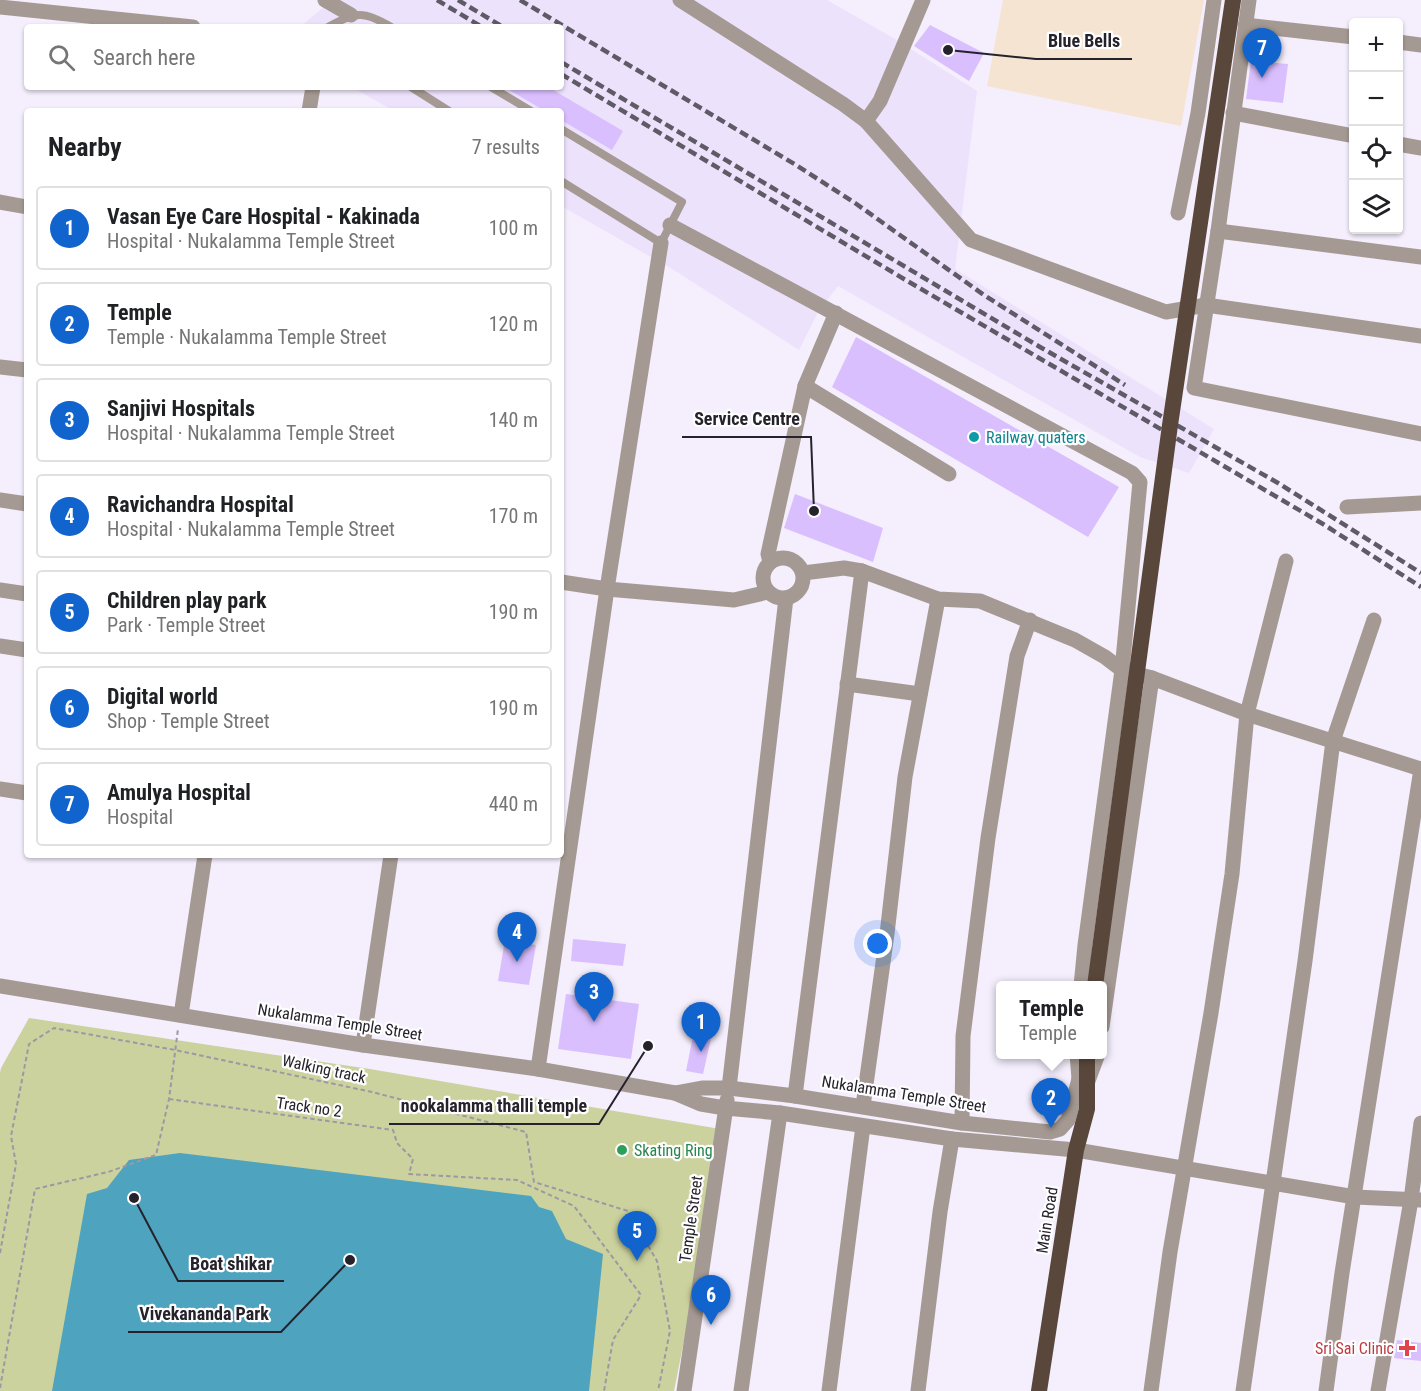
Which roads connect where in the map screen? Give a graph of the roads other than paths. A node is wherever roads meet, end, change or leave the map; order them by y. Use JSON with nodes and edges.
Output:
{"nodes":[{"id":1,"x":325,"y":0,"type":"edge"},
{"id":2,"x":680,"y":0,"type":"edge"},
{"id":3,"x":923,"y":0,"type":"edge"},
{"id":4,"x":1214,"y":0,"type":"edge"},
{"id":5,"x":1233,"y":0,"type":"edge"},
{"id":6,"x":1249,"y":0,"type":"edge"},
{"id":7,"x":1,"y":9,"type":"edge"},
{"id":8,"x":351,"y":15,"type":"junction"},
{"id":9,"x":161,"y":24,"type":"edge"},
{"id":10,"x":334,"y":24,"type":"edge"},
{"id":11,"x":386,"y":24,"type":"edge"},
{"id":12,"x":1245,"y":25,"type":"junction"},
{"id":13,"x":1349,"y":37,"type":"edge"},
{"id":14,"x":1403,"y":43,"type":"edge"},
{"id":15,"x":1421,"y":45,"type":"edge"},
{"id":16,"x":312,"y":90,"type":"edge"},
{"id":17,"x":416,"y":90,"type":"edge"},
{"id":18,"x":496,"y":90,"type":"edge"},
{"id":19,"x":310,"y":108,"type":"edge"},
{"id":20,"x":444,"y":108,"type":"edge"},
{"id":21,"x":526,"y":108,"type":"edge"},
{"id":22,"x":1233,"y":113,"type":"junction"},
{"id":23,"x":866,"y":121,"type":"junction"},
{"id":24,"x":564,"y":131,"type":"edge"},
{"id":25,"x":1349,"y":134,"type":"edge"},
{"id":26,"x":1403,"y":145,"type":"edge"},
{"id":27,"x":1421,"y":148,"type":"edge"},
{"id":28,"x":564,"y":183,"type":"edge"},
{"id":29,"x":0,"y":202,"type":"edge"},
{"id":30,"x":24,"y":206,"type":"edge"},
{"id":31,"x":1178,"y":213,"type":"dead end"},
{"id":32,"x":670,"y":225,"type":"junction"},
{"id":33,"x":1218,"y":231,"type":"junction"},
{"id":34,"x":661,"y":243,"type":"junction"},
{"id":35,"x":1421,"y":257,"type":"edge"},
{"id":36,"x":1206,"y":305,"type":"junction"},
{"id":37,"x":836,"y":313,"type":"junction"},
{"id":38,"x":1421,"y":336,"type":"edge"},
{"id":39,"x":0,"y":367,"type":"edge"},
{"id":40,"x":24,"y":370,"type":"edge"},
{"id":41,"x":805,"y":386,"type":"junction"},
{"id":42,"x":1421,"y":434,"type":"edge"},
{"id":43,"x":949,"y":474,"type":"dead end"},
{"id":44,"x":0,"y":500,"type":"edge"},
{"id":45,"x":1420,"y":501,"type":"edge"},
{"id":46,"x":24,"y":504,"type":"edge"},
{"id":47,"x":1347,"y":507,"type":"dead end"},
{"id":48,"x":1286,"y":561,"type":"dead end"},
{"id":49,"x":770,"y":562,"type":"junction"},
{"id":50,"x":862,"y":572,"type":"junction"},
{"id":51,"x":803,"y":573,"type":"junction"},
{"id":52,"x":564,"y":583,"type":"edge"},
{"id":53,"x":0,"y":590,"type":"edge"},
{"id":54,"x":607,"y":590,"type":"junction"},
{"id":55,"x":768,"y":592,"type":"junction"},
{"id":56,"x":24,"y":594,"type":"edge"},
{"id":57,"x":786,"y":598,"type":"junction"},
{"id":58,"x":938,"y":599,"type":"junction"},
{"id":59,"x":1030,"y":620,"type":"junction"},
{"id":60,"x":1374,"y":620,"type":"dead end"},
{"id":61,"x":0,"y":646,"type":"edge"},
{"id":62,"x":24,"y":650,"type":"edge"},
{"id":63,"x":1122,"y":670,"type":"junction"},
{"id":64,"x":1152,"y":678,"type":"junction"},
{"id":65,"x":847,"y":684,"type":"junction"},
{"id":66,"x":920,"y":694,"type":"junction"},
{"id":67,"x":1247,"y":714,"type":"junction"},
{"id":68,"x":1333,"y":741,"type":"junction"},
{"id":69,"x":1421,"y":769,"type":"edge"},
{"id":70,"x":0,"y":789,"type":"edge"},
{"id":71,"x":24,"y":793,"type":"edge"},
{"id":72,"x":205,"y":858,"type":"edge"},
{"id":73,"x":391,"y":858,"type":"edge"},
{"id":74,"x":1081,"y":981,"type":"edge"},
{"id":75,"x":1096,"y":981,"type":"edge"},
{"id":76,"x":0,"y":986,"type":"edge"},
{"id":77,"x":1107,"y":992,"type":"edge"},
{"id":78,"x":181,"y":1015,"type":"junction"},
{"id":79,"x":363,"y":1045,"type":"junction"},
{"id":80,"x":1086,"y":1065,"type":"edge"},
{"id":81,"x":538,"y":1069,"type":"junction"},
{"id":82,"x":729,"y":1088,"type":"junction"},
{"id":83,"x":675,"y":1093,"type":"junction"},
{"id":84,"x":795,"y":1096,"type":"junction"},
{"id":85,"x":863,"y":1106,"type":"junction"},
{"id":86,"x":725,"y":1108,"type":"junction"},
{"id":87,"x":780,"y":1113,"type":"junction"},
{"id":88,"x":962,"y":1123,"type":"junction"},
{"id":89,"x":1421,"y":1123,"type":"edge"},
{"id":90,"x":863,"y":1126,"type":"junction"},
{"id":91,"x":952,"y":1139,"type":"junction"},
{"id":92,"x":1076,"y":1150,"type":"junction"},
{"id":93,"x":1185,"y":1168,"type":"junction"},
{"id":94,"x":1273,"y":1183,"type":"junction"},
{"id":95,"x":1355,"y":1197,"type":"junction"},
{"id":96,"x":1416,"y":1200,"type":"edge"},
{"id":97,"x":684,"y":1391,"type":"edge"},
{"id":98,"x":741,"y":1391,"type":"edge"},
{"id":99,"x":829,"y":1391,"type":"edge"},
{"id":100,"x":918,"y":1391,"type":"edge"},
{"id":101,"x":1039,"y":1391,"type":"edge"},
{"id":102,"x":1151,"y":1391,"type":"edge"},
{"id":103,"x":1243,"y":1391,"type":"edge"},
{"id":104,"x":1326,"y":1391,"type":"edge"},
{"id":105,"x":1378,"y":1391,"type":"edge"}],
"edges":[{"from":1,"to":8,"type":"street"},
{"from":2,"to":23,"type":"street"},
{"from":3,"to":23,"type":"street"},
{"from":4,"to":31,"type":"street"},
{"from":5,"to":75,"type":"highway","bridge":true},
{"from":6,"to":12,"type":"street"},
{"from":7,"to":9,"type":"street"},
{"from":8,"to":10,"type":"lane"},
{"from":8,"to":11,"type":"lane"},
{"from":12,"to":13,"type":"street"},
{"from":12,"to":22,"type":"street"},
{"from":14,"to":15,"type":"street"},
{"from":16,"to":19,"type":"street"},
{"from":17,"to":20,"type":"lane"},
{"from":18,"to":21,"type":"lane"},
{"from":22,"to":25,"type":"street"},
{"from":22,"to":33,"type":"street"},
{"from":23,"to":36,"type":"street"},
{"from":24,"to":32,"type":"lane"},
{"from":26,"to":27,"type":"street"},
{"from":28,"to":34,"type":"lane"},
{"from":29,"to":30,"type":"street"},
{"from":32,"to":34,"type":"lane"},
{"from":32,"to":37,"type":"street"},
{"from":33,"to":35,"type":"street"},
{"from":33,"to":36,"type":"street"},
{"from":34,"to":54,"type":"street"},
{"from":36,"to":38,"type":"street"},
{"from":36,"to":42,"type":"street"},
{"from":37,"to":41,"type":"street"},
{"from":37,"to":63,"type":"street"},
{"from":39,"to":40,"type":"street"},
{"from":41,"to":43,"type":"street"},
{"from":41,"to":49,"type":"street"},
{"from":44,"to":46,"type":"street"},
{"from":45,"to":47,"type":"street"},
{"from":48,"to":67,"type":"street"},
{"from":49,"to":51,"type":"street"},
{"from":49,"to":55,"type":"street"},
{"from":50,"to":51,"type":"street"},
{"from":50,"to":58,"type":"street"},
{"from":50,"to":65,"type":"street"},
{"from":51,"to":57,"type":"street"},
{"from":52,"to":54,"type":"street"},
{"from":53,"to":56,"type":"street"},
{"from":54,"to":55,"type":"street"},
{"from":54,"to":81,"type":"street"},
{"from":55,"to":57,"type":"street"},
{"from":57,"to":82,"type":"street","name":"Temple Street"},
{"from":58,"to":59,"type":"street"},
{"from":58,"to":66,"type":"street"},
{"from":59,"to":63,"type":"street"},
{"from":59,"to":88,"type":"street"},
{"from":60,"to":68,"type":"street"},
{"from":61,"to":62,"type":"street"},
{"from":63,"to":64,"type":"street"},
{"from":63,"to":74,"type":"street"},
{"from":64,"to":67,"type":"street"},
{"from":64,"to":77,"type":"street"},
{"from":65,"to":66,"type":"street"},
{"from":65,"to":84,"type":"street"},
{"from":66,"to":85,"type":"street"},
{"from":67,"to":68,"type":"street"},
{"from":67,"to":93,"type":"street"},
{"from":68,"to":69,"type":"street"},
{"from":68,"to":94,"type":"street"},
{"from":69,"to":95,"type":"street"},
{"from":70,"to":71,"type":"street"},
{"from":72,"to":78,"type":"street"},
{"from":73,"to":79,"type":"street"},
{"from":76,"to":78,"type":"street","name":"Nukalamma Temple Street"},
{"from":78,"to":79,"type":"street","name":"Nukalamma Temple Street"},
{"from":79,"to":81,"type":"street","name":"Nukalamma Temple Street"},
{"from":80,"to":88,"type":"street","name":"Nukalamma Temple Street"},
{"from":80,"to":92,"type":"highway","name":"Main Road"},
{"from":81,"to":83,"type":"street","name":"Nukalamma Temple Street"},
{"from":82,"to":83,"type":"street","name":"Nukalamma Temple Street"},
{"from":82,"to":84,"type":"street","name":"Nukalamma Temple Street"},
{"from":82,"to":86,"type":"street","name":"Temple Street"},
{"from":83,"to":86,"type":"street","name":"Nukalamma Temple Street"},
{"from":84,"to":85,"type":"street","name":"Nukalamma Temple Street"},
{"from":85,"to":88,"type":"street","name":"Nukalamma Temple Street"},
{"from":86,"to":87,"type":"street","name":"Nukalamma Temple Street"},
{"from":86,"to":97,"type":"street","name":"Temple Street"},
{"from":87,"to":90,"type":"street","name":"Nukalamma Temple Street"},
{"from":87,"to":98,"type":"street"},
{"from":89,"to":96,"type":"street"},
{"from":90,"to":91,"type":"street","name":"Nukalamma Temple Street"},
{"from":90,"to":99,"type":"street"},
{"from":91,"to":92,"type":"street","name":"Nukalamma Temple Street"},
{"from":91,"to":100,"type":"street"},
{"from":92,"to":93,"type":"street","name":"Nukalamma Temple Street"},
{"from":92,"to":101,"type":"highway","name":"Main Road"},
{"from":93,"to":94,"type":"street","name":"Nukalamma Temple Street"},
{"from":93,"to":102,"type":"street"},
{"from":94,"to":95,"type":"street","name":"Nukalamma Temple Street"},
{"from":94,"to":103,"type":"street"},
{"from":95,"to":96,"type":"street","name":"Nukalamma Temple Street"},
{"from":95,"to":104,"type":"street"},
{"from":96,"to":105,"type":"street"}]}
